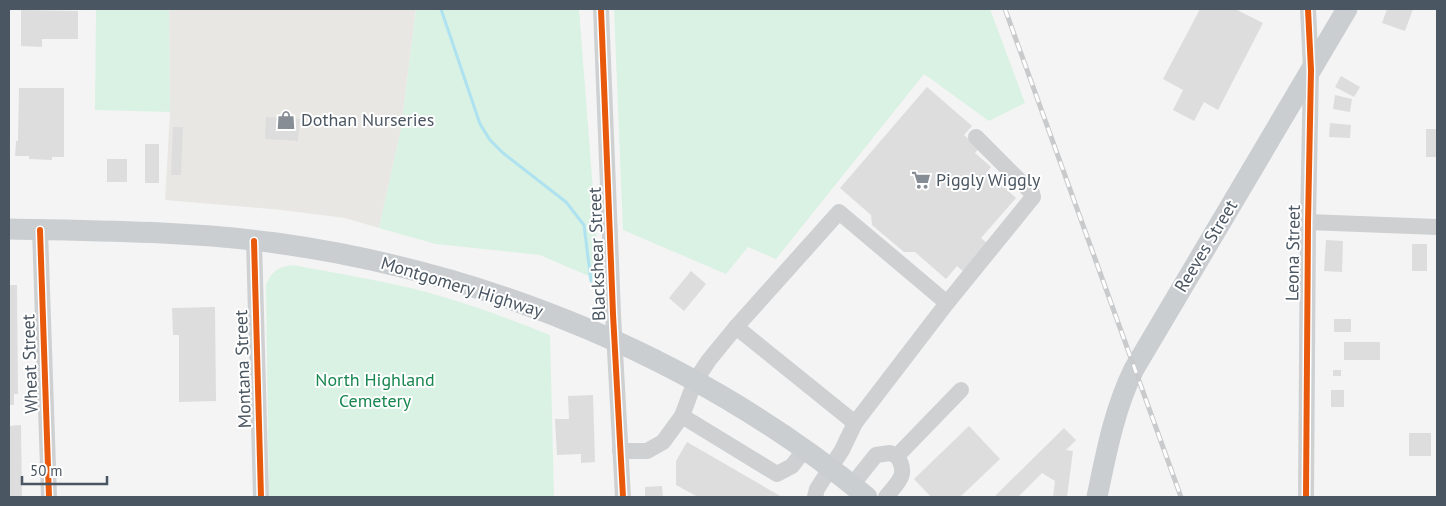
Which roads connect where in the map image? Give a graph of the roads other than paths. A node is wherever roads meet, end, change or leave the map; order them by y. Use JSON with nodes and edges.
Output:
{"nodes":[{"id":1,"x":602,"y":9,"type":"edge"},
{"id":2,"x":1308,"y":9,"type":"edge"},
{"id":3,"x":1347,"y":9,"type":"edge"},
{"id":4,"x":1311,"y":70,"type":"junction"},
{"id":5,"x":976,"y":137,"type":"dead end"},
{"id":6,"x":1308,"y":222,"type":"junction"},
{"id":7,"x":1437,"y":227,"type":"edge"},
{"id":8,"x":9,"y":229,"type":"edge"},
{"id":9,"x":40,"y":230,"type":"junction"},
{"id":10,"x":254,"y":241,"type":"junction"},
{"id":11,"x":946,"y":303,"type":"junction"},
{"id":12,"x":736,"y":327,"type":"junction"},
{"id":13,"x":615,"y":340,"type":"junction"},
{"id":14,"x":695,"y":381,"type":"junction"},
{"id":15,"x":961,"y":390,"type":"dead end"},
{"id":16,"x":682,"y":416,"type":"junction"},
{"id":17,"x":855,"y":423,"type":"junction"},
{"id":18,"x":805,"y":449,"type":"junction"},
{"id":19,"x":620,"y":451,"type":"junction"},
{"id":20,"x":897,"y":456,"type":"junction"},
{"id":21,"x":830,"y":468,"type":"junction"},
{"id":22,"x":859,"y":491,"type":"edge"},
{"id":23,"x":49,"y":497,"type":"edge"},
{"id":24,"x":261,"y":497,"type":"edge"},
{"id":25,"x":623,"y":497,"type":"edge"},
{"id":26,"x":815,"y":497,"type":"edge"},
{"id":27,"x":886,"y":497,"type":"edge"},
{"id":28,"x":1098,"y":497,"type":"edge"},
{"id":29,"x":1306,"y":497,"type":"edge"}],
"edges":[{"from":1,"to":13,"type":"street","name":"Blackshear Street"},
{"from":2,"to":4,"type":"street","name":"Leona Street"},
{"from":3,"to":4,"type":"main road","name":"Reeves Street"},
{"from":4,"to":6,"type":"street","name":"Leona Street"},
{"from":4,"to":28,"type":"main road","name":"Reeves Street"},
{"from":5,"to":11,"type":"street"},
{"from":6,"to":7,"type":"street"},
{"from":6,"to":29,"type":"street","name":"Leona Street"},
{"from":8,"to":9,"type":"main road","name":"Montgomery Highway"},
{"from":9,"to":10,"type":"main road","name":"Montgomery Highway"},
{"from":9,"to":23,"type":"street","name":"Wheat Street"},
{"from":10,"to":13,"type":"main road","name":"Montgomery Highway"},
{"from":10,"to":24,"type":"street","name":"Montana Street"},
{"from":11,"to":12,"type":"street"},
{"from":11,"to":17,"type":"street"},
{"from":12,"to":14,"type":"street"},
{"from":12,"to":17,"type":"street"},
{"from":13,"to":14,"type":"main road","name":"Montgomery Highway"},
{"from":13,"to":19,"type":"street","name":"Blackshear Street"},
{"from":14,"to":16,"type":"street"},
{"from":14,"to":18,"type":"main road","name":"Montgomery Highway"},
{"from":15,"to":20,"type":"street"},
{"from":16,"to":18,"type":"street"},
{"from":16,"to":19,"type":"street"},
{"from":17,"to":21,"type":"street"},
{"from":18,"to":21,"type":"main road","name":"Montgomery Highway"},
{"from":19,"to":25,"type":"street","name":"Blackshear Street"},
{"from":20,"to":22,"type":"street"},
{"from":20,"to":27,"type":"street"},
{"from":21,"to":22,"type":"main road","name":"Montgomery Highway"},
{"from":21,"to":26,"type":"street"}]}
